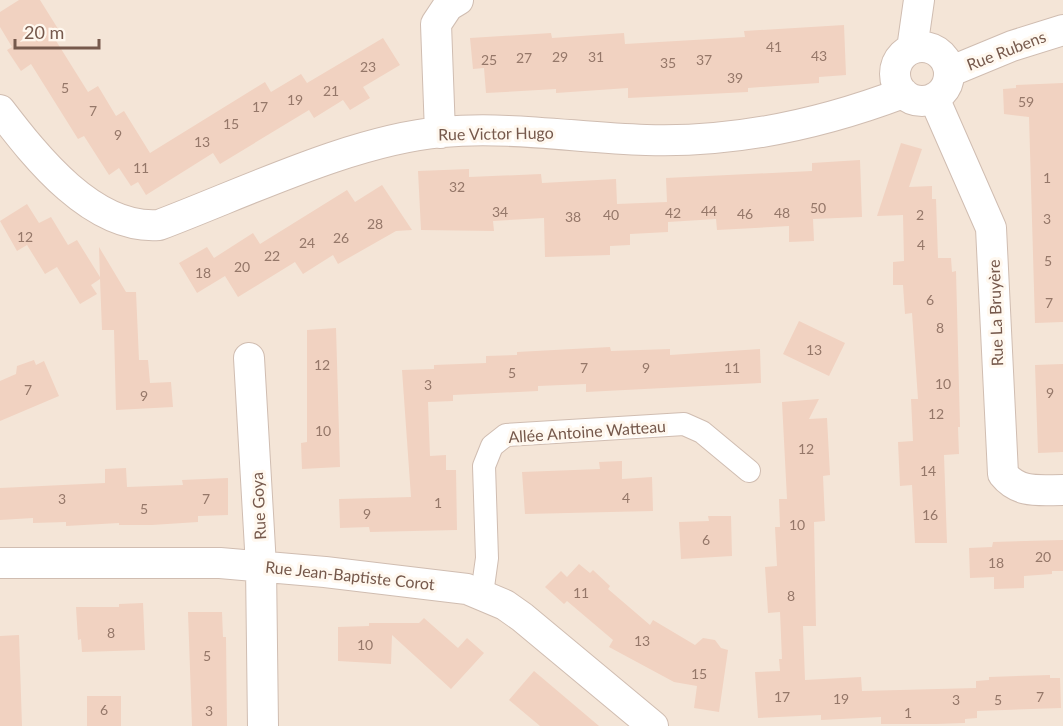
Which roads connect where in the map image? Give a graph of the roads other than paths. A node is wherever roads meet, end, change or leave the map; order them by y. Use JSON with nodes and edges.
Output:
{"nodes":[{"id":1,"x":458,"y":0,"type":"edge"},
{"id":2,"x":919,"y":0,"type":"edge"},
{"id":3,"x":1063,"y":30,"type":"edge"},
{"id":4,"x":912,"y":49,"type":"junction"},
{"id":5,"x":949,"y":72,"type":"junction"},
{"id":6,"x":903,"y":93,"type":"junction"},
{"id":7,"x":934,"y":98,"type":"junction"},
{"id":8,"x":0,"y":110,"type":"edge"},
{"id":9,"x":440,"y":133,"type":"junction"},
{"id":10,"x":249,"y":358,"type":"dead end"},
{"id":11,"x":749,"y":471,"type":"dead end"},
{"id":12,"x":1063,"y":490,"type":"edge"},
{"id":13,"x":0,"y":563,"type":"edge"},
{"id":14,"x":261,"y":566,"type":"junction"},
{"id":15,"x":482,"y":594,"type":"junction"},
{"id":16,"x":263,"y":726,"type":"edge"},
{"id":17,"x":654,"y":726,"type":"edge"}],
"edges":[{"from":1,"to":9,"type":"street"},
{"from":2,"to":4,"type":"street"},
{"from":3,"to":5,"type":"street","name":"Rue Rubens"},
{"from":4,"to":5,"type":"street"},
{"from":4,"to":6,"type":"street"},
{"from":5,"to":7,"type":"street"},
{"from":6,"to":7,"type":"street"},
{"from":6,"to":9,"type":"street","name":"Rue Victor Hugo"},
{"from":7,"to":12,"type":"street","name":"Rue La Bruyère"},
{"from":8,"to":9,"type":"street","name":"Rue Victor Hugo"},
{"from":10,"to":14,"type":"street","name":"Rue Goya"},
{"from":11,"to":15,"type":"street","name":"Allée Antoine Watteau"},
{"from":13,"to":14,"type":"street","name":"Rue Jean-Baptiste Corot"},
{"from":14,"to":15,"type":"street","name":"Rue Jean-Baptiste Corot"},
{"from":14,"to":16,"type":"street","name":"Rue Goya"},
{"from":15,"to":17,"type":"street","name":"Rue Jean-Baptiste Corot"}]}
